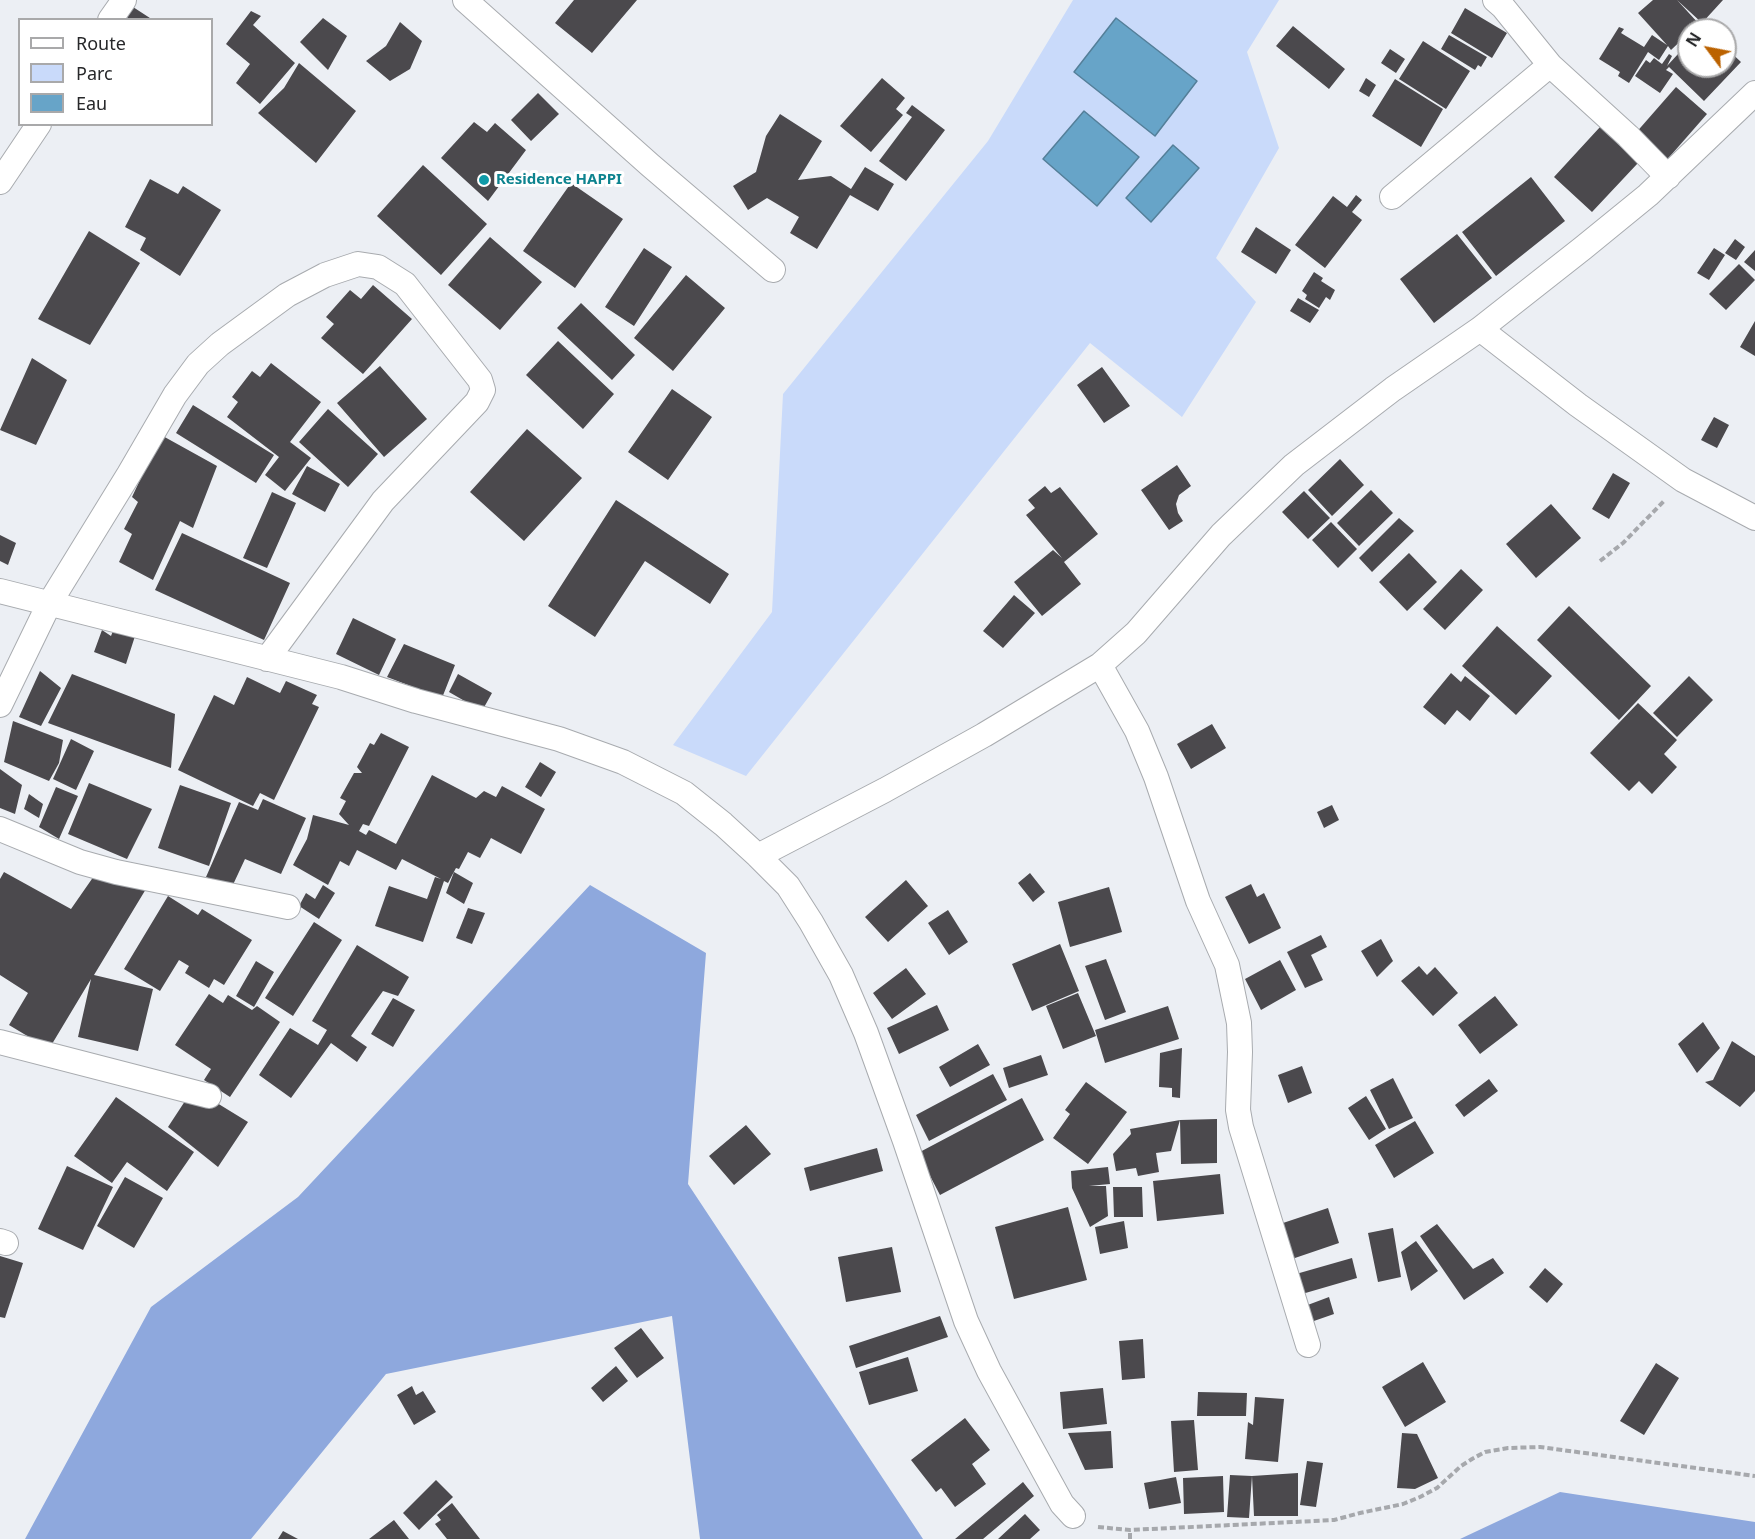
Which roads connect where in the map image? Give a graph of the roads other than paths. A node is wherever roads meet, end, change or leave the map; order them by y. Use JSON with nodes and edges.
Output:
{"nodes":[{"id":1,"x":124,"y":0,"type":"edge"},
{"id":2,"x":465,"y":0,"type":"edge"},
{"id":3,"x":1495,"y":0,"type":"edge"},
{"id":4,"x":111,"y":18,"type":"edge"},
{"id":5,"x":1550,"y":65,"type":"junction"},
{"id":6,"x":1755,"y":93,"type":"edge"},
{"id":7,"x":38,"y":126,"type":"edge"},
{"id":8,"x":1668,"y":177,"type":"junction"},
{"id":9,"x":0,"y":182,"type":"edge"},
{"id":10,"x":1392,"y":196,"type":"dead end"},
{"id":11,"x":773,"y":270,"type":"dead end"},
{"id":12,"x":1480,"y":329,"type":"junction"},
{"id":13,"x":1755,"y":518,"type":"edge"},
{"id":14,"x":0,"y":591,"type":"edge"},
{"id":15,"x":49,"y":604,"type":"junction"},
{"id":16,"x":267,"y":659,"type":"junction"},
{"id":17,"x":1100,"y":665,"type":"junction"},
{"id":18,"x":0,"y":705,"type":"edge"},
{"id":19,"x":0,"y":829,"type":"edge"},
{"id":20,"x":758,"y":856,"type":"junction"},
{"id":21,"x":288,"y":908,"type":"dead end"},
{"id":22,"x":0,"y":1042,"type":"edge"},
{"id":23,"x":209,"y":1096,"type":"dead end"},
{"id":24,"x":1308,"y":1345,"type":"dead end"},
{"id":25,"x":1073,"y":1516,"type":"road end"}],
"edges":[{"from":1,"to":4,"type":"street"},
{"from":2,"to":11,"type":"street"},
{"from":3,"to":5,"type":"street"},
{"from":5,"to":8,"type":"street"},
{"from":5,"to":10,"type":"street"},
{"from":6,"to":8,"type":"street"},
{"from":7,"to":9,"type":"street"},
{"from":8,"to":12,"type":"street"},
{"from":12,"to":13,"type":"street"},
{"from":12,"to":17,"type":"street"},
{"from":14,"to":15,"type":"street"},
{"from":15,"to":16,"type":"street"},
{"from":15,"to":16,"type":"street"},
{"from":15,"to":18,"type":"street"},
{"from":16,"to":20,"type":"street"},
{"from":17,"to":20,"type":"street"},
{"from":17,"to":24,"type":"street"},
{"from":19,"to":21,"type":"street"},
{"from":20,"to":25,"type":"street"},
{"from":22,"to":23,"type":"street"}]}
